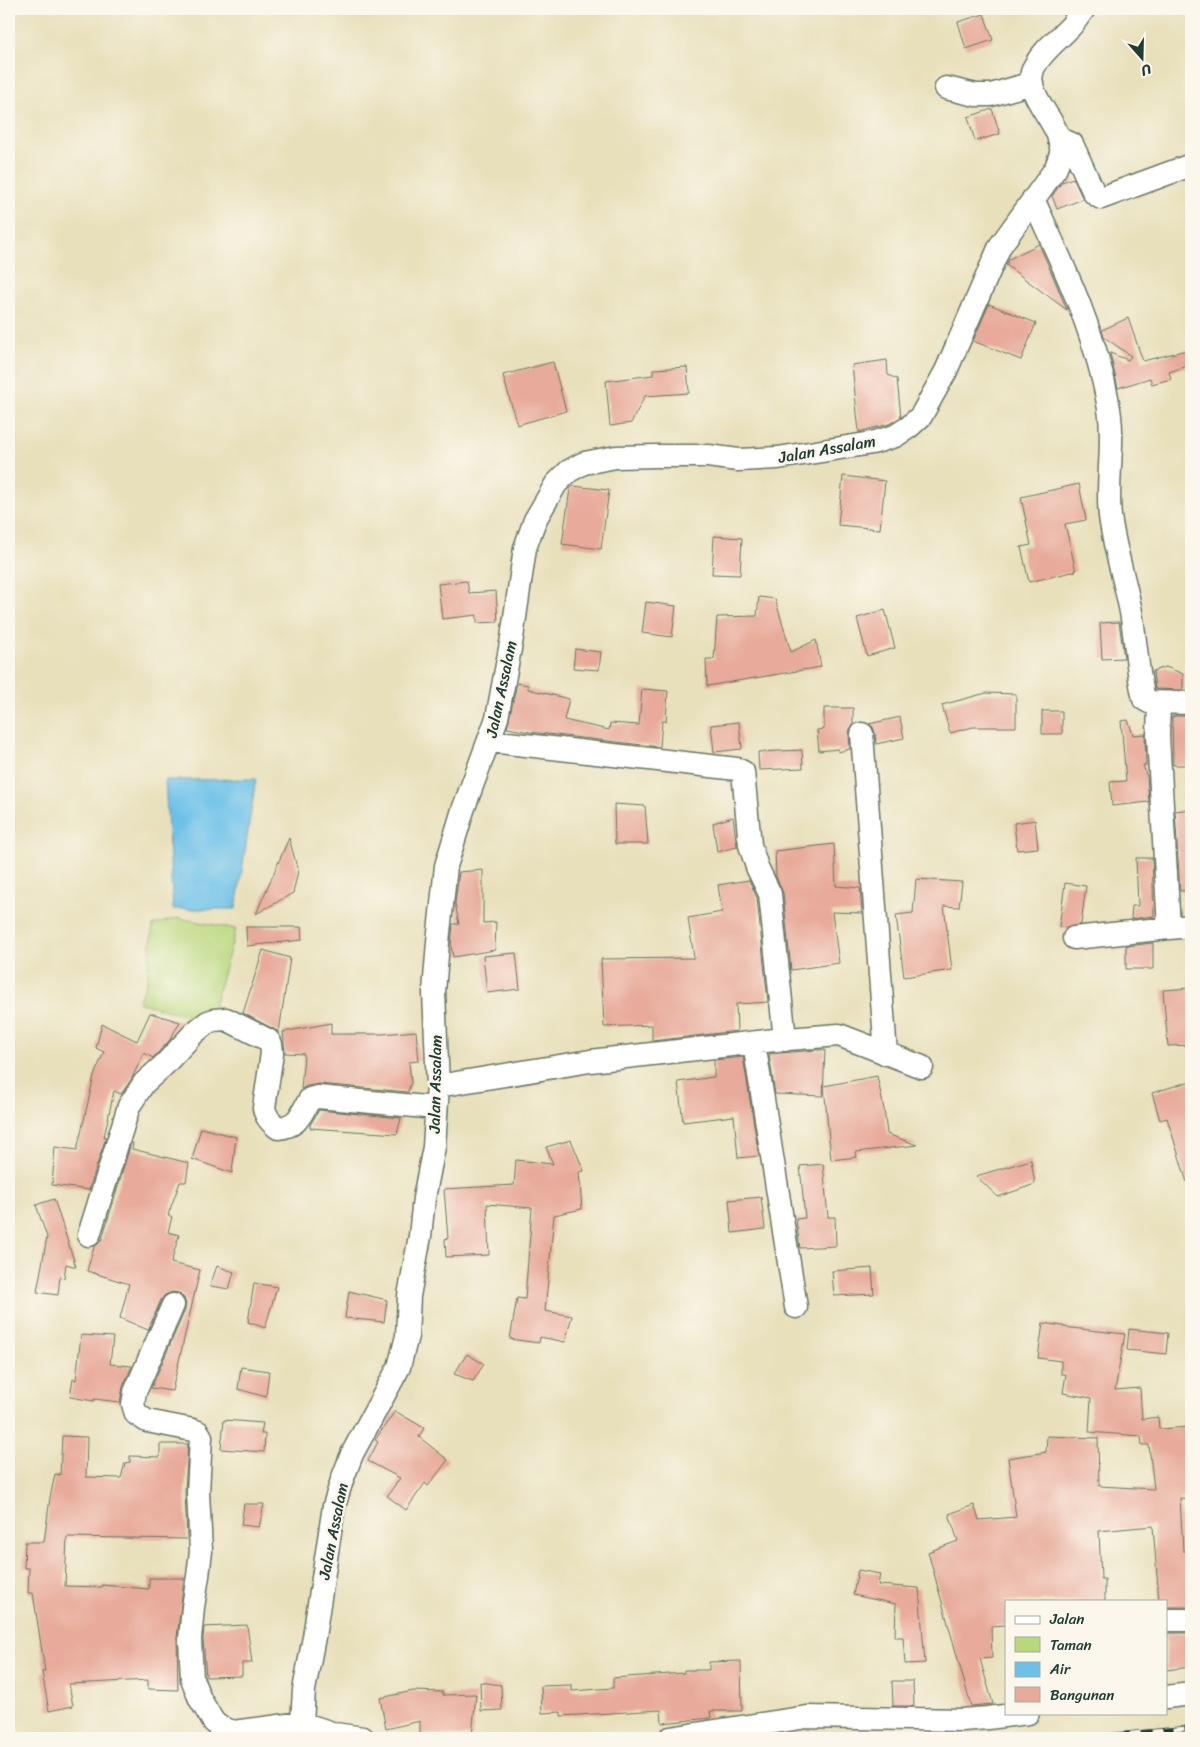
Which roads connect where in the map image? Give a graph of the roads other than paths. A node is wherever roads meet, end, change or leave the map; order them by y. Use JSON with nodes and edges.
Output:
{"nodes":[{"id":1,"x":1084,"y":9,"type":"edge"},
{"id":2,"x":1032,"y":83,"type":"junction"},
{"id":3,"x":946,"y":88,"type":"dead end"},
{"id":4,"x":1060,"y":140,"type":"junction"},
{"id":5,"x":1191,"y":165,"type":"edge"},
{"id":6,"x":1033,"y":199,"type":"junction"},
{"id":7,"x":1191,"y":702,"type":"edge"},
{"id":8,"x":1159,"y":703,"type":"junction"},
{"id":9,"x":862,"y":734,"type":"dead end"},
{"id":10,"x":490,"y":741,"type":"junction"},
{"id":11,"x":1180,"y":927,"type":"edge"},
{"id":12,"x":1074,"y":938,"type":"dead end"},
{"id":13,"x":785,"y":1040,"type":"junction"},
{"id":14,"x":754,"y":1043,"type":"junction"},
{"id":15,"x":886,"y":1054,"type":"junction"},
{"id":16,"x":922,"y":1067,"type":"dead end"},
{"id":17,"x":437,"y":1097,"type":"junction"},
{"id":18,"x":89,"y":1235,"type":"dead end"},
{"id":19,"x":173,"y":1305,"type":"dead end"},
{"id":20,"x":796,"y":1307,"type":"dead end"},
{"id":21,"x":1168,"y":1620,"type":"edge"},
{"id":22,"x":1191,"y":1620,"type":"edge"},
{"id":23,"x":1191,"y":1694,"type":"edge"},
{"id":24,"x":1168,"y":1696,"type":"edge"},
{"id":25,"x":1020,"y":1714,"type":"edge"},
{"id":26,"x":302,"y":1723,"type":"junction"},
{"id":27,"x":363,"y":1738,"type":"edge"},
{"id":28,"x":670,"y":1738,"type":"edge"}],
"edges":[{"from":1,"to":2,"type":"street"},
{"from":2,"to":3,"type":"street"},
{"from":2,"to":4,"type":"street"},
{"from":4,"to":5,"type":"street"},
{"from":4,"to":6,"type":"street","name":"Jalan Assalam"},
{"from":6,"to":8,"type":"street"},
{"from":6,"to":10,"type":"street","name":"Jalan Assalam"},
{"from":7,"to":8,"type":"street"},
{"from":8,"to":11,"type":"street"},
{"from":9,"to":15,"type":"street"},
{"from":10,"to":13,"type":"street"},
{"from":10,"to":17,"type":"street","name":"Jalan Assalam"},
{"from":11,"to":12,"type":"street"},
{"from":13,"to":14,"type":"street"},
{"from":13,"to":15,"type":"street"},
{"from":14,"to":17,"type":"street"},
{"from":14,"to":20,"type":"street"},
{"from":15,"to":16,"type":"street"},
{"from":17,"to":18,"type":"street"},
{"from":17,"to":26,"type":"street","name":"Jalan Assalam"},
{"from":19,"to":26,"type":"street"},
{"from":21,"to":22,"type":"street"},
{"from":23,"to":24,"type":"street"},
{"from":25,"to":28,"type":"street"},
{"from":26,"to":27,"type":"street"}]}
